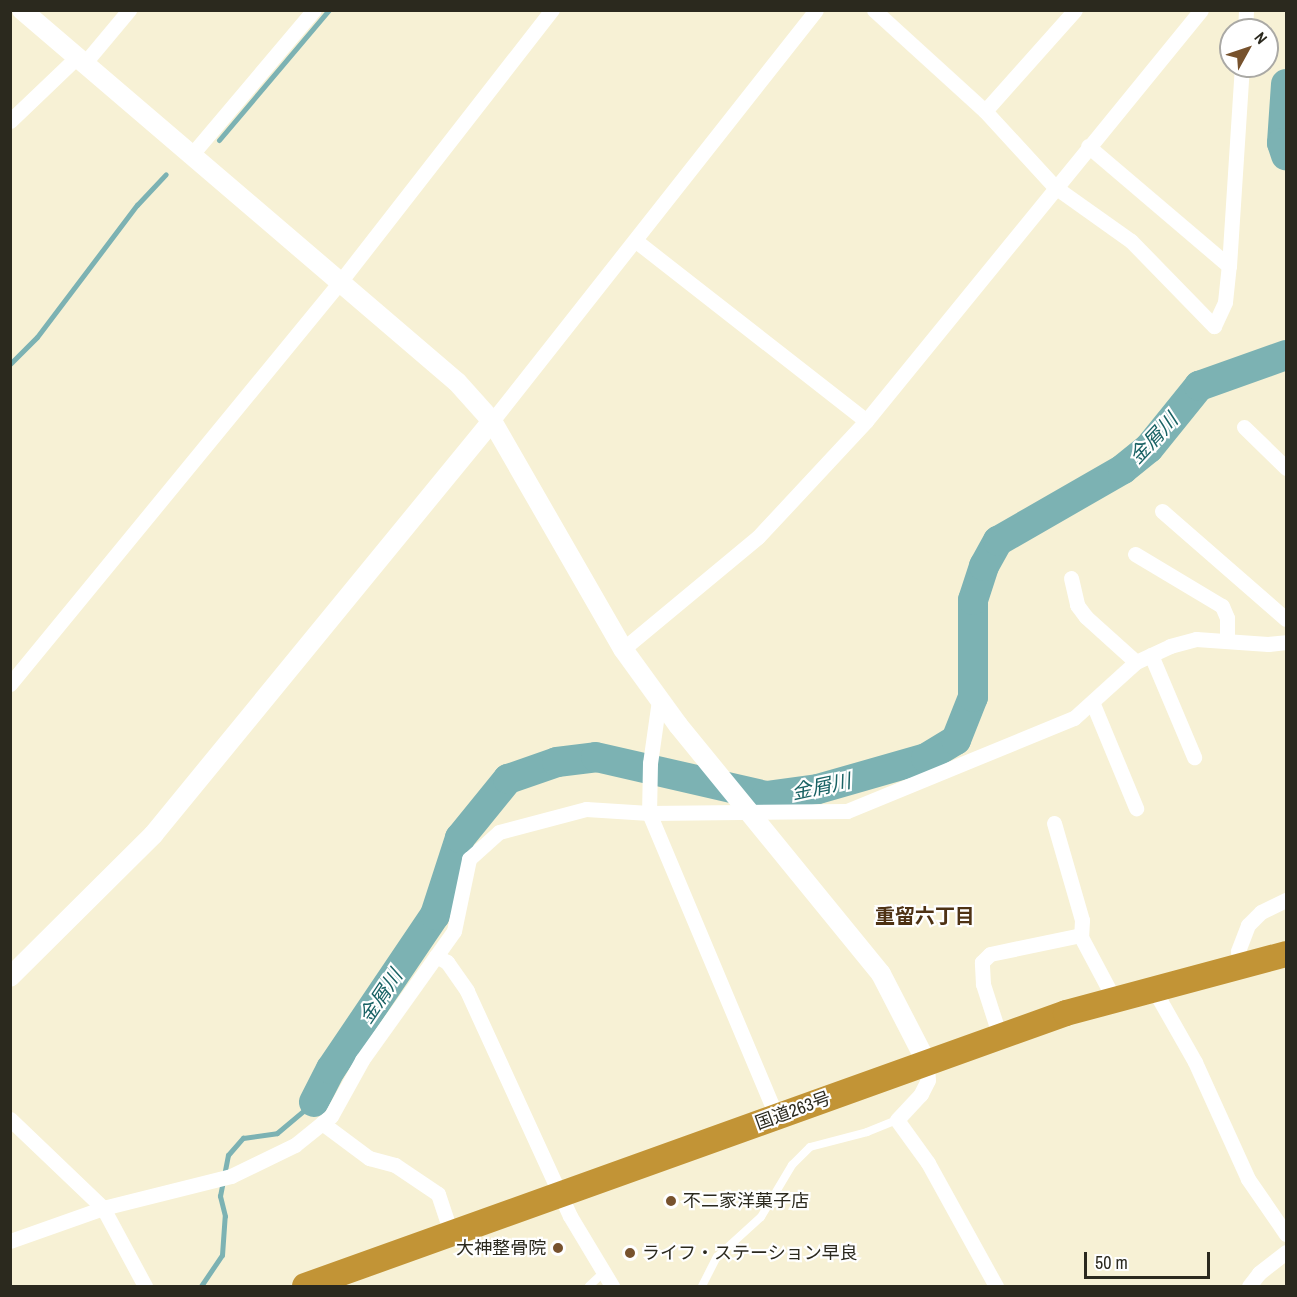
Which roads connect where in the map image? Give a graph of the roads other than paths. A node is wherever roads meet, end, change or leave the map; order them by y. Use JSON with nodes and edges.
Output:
{"nodes":[{"id":1,"x":22,"y":10,"type":"edge"},
{"id":2,"x":129,"y":10,"type":"edge"},
{"id":3,"x":314,"y":10,"type":"edge"},
{"id":4,"x":552,"y":10,"type":"edge"},
{"id":5,"x":816,"y":10,"type":"edge"},
{"id":6,"x":874,"y":10,"type":"edge"},
{"id":7,"x":1075,"y":10,"type":"edge"},
{"id":8,"x":1201,"y":10,"type":"edge"},
{"id":9,"x":79,"y":62,"type":"junction"},
{"id":10,"x":1241,"y":78,"type":"edge"},
{"id":11,"x":985,"y":111,"type":"junction"},
{"id":12,"x":10,"y":122,"type":"edge"},
{"id":13,"x":1088,"y":146,"type":"junction"},
{"id":14,"x":193,"y":153,"type":"junction"},
{"id":15,"x":1055,"y":187,"type":"junction"},
{"id":16,"x":636,"y":241,"type":"junction"},
{"id":17,"x":1229,"y":266,"type":"junction"},
{"id":18,"x":340,"y":282,"type":"junction"},
{"id":19,"x":492,"y":421,"type":"junction"},
{"id":20,"x":866,"y":421,"type":"junction"},
{"id":21,"x":1244,"y":427,"type":"dead end"},
{"id":22,"x":1287,"y":468,"type":"edge"},
{"id":23,"x":1162,"y":511,"type":"dead end"},
{"id":24,"x":1135,"y":554,"type":"dead end"},
{"id":25,"x":1071,"y":578,"type":"dead end"},
{"id":26,"x":1287,"y":619,"type":"edge"},
{"id":27,"x":1227,"y":641,"type":"junction"},
{"id":28,"x":1287,"y":642,"type":"edge"},
{"id":29,"x":622,"y":649,"type":"junction"},
{"id":30,"x":1151,"y":655,"type":"junction"},
{"id":31,"x":1136,"y":662,"type":"junction"},
{"id":32,"x":10,"y":684,"type":"edge"},
{"id":33,"x":659,"y":700,"type":"junction"},
{"id":34,"x":1092,"y":704,"type":"junction"},
{"id":35,"x":1194,"y":757,"type":"dead end"},
{"id":36,"x":1136,"y":808,"type":"dead end"},
{"id":37,"x":751,"y":812,"type":"junction"},
{"id":38,"x":649,"y":813,"type":"junction"},
{"id":39,"x":1054,"y":823,"type":"dead end"},
{"id":40,"x":1287,"y":900,"type":"edge"},
{"id":41,"x":1081,"y":935,"type":"junction"},
{"id":42,"x":1287,"y":954,"type":"edge"},
{"id":43,"x":436,"y":956,"type":"junction"},
{"id":44,"x":1240,"y":964,"type":"junction"},
{"id":45,"x":10,"y":977,"type":"edge"},
{"id":46,"x":1153,"y":988,"type":"junction"},
{"id":47,"x":1114,"y":999,"type":"junction"},
{"id":48,"x":1000,"y":1037,"type":"junction"},
{"id":49,"x":927,"y":1063,"type":"junction"},
{"id":50,"x":777,"y":1117,"type":"junction"},
{"id":51,"x":10,"y":1119,"type":"edge"},
{"id":52,"x":897,"y":1120,"type":"junction"},
{"id":53,"x":322,"y":1123,"type":"junction"},
{"id":54,"x":561,"y":1194,"type":"junction"},
{"id":55,"x":103,"y":1208,"type":"junction"},
{"id":56,"x":451,"y":1233,"type":"junction"},
{"id":57,"x":1287,"y":1234,"type":"edge"},
{"id":58,"x":10,"y":1241,"type":"edge"},
{"id":59,"x":1287,"y":1252,"type":"edge"},
{"id":60,"x":602,"y":1274,"type":"junction"},
{"id":61,"x":145,"y":1287,"type":"edge"},
{"id":62,"x":305,"y":1287,"type":"edge"},
{"id":63,"x":589,"y":1287,"type":"edge"},
{"id":64,"x":612,"y":1287,"type":"edge"},
{"id":65,"x":702,"y":1287,"type":"edge"},
{"id":66,"x":996,"y":1287,"type":"edge"},
{"id":67,"x":1249,"y":1287,"type":"edge"}],
"edges":[{"from":1,"to":9,"type":"street"},
{"from":2,"to":9,"type":"street"},
{"from":3,"to":14,"type":"street"},
{"from":4,"to":18,"type":"street"},
{"from":5,"to":16,"type":"street"},
{"from":6,"to":11,"type":"street"},
{"from":7,"to":11,"type":"street"},
{"from":8,"to":13,"type":"street"},
{"from":9,"to":12,"type":"street"},
{"from":9,"to":14,"type":"street"},
{"from":10,"to":17,"type":"street"},
{"from":11,"to":15,"type":"street"},
{"from":13,"to":15,"type":"street"},
{"from":13,"to":17,"type":"street"},
{"from":14,"to":18,"type":"street"},
{"from":15,"to":17,"type":"street"},
{"from":15,"to":20,"type":"street"},
{"from":16,"to":19,"type":"street"},
{"from":16,"to":20,"type":"street"},
{"from":18,"to":19,"type":"street"},
{"from":18,"to":32,"type":"street"},
{"from":19,"to":29,"type":"street"},
{"from":19,"to":45,"type":"street"},
{"from":20,"to":29,"type":"street"},
{"from":21,"to":22,"type":"street"},
{"from":23,"to":26,"type":"street"},
{"from":24,"to":27,"type":"street"},
{"from":25,"to":31,"type":"street"},
{"from":27,"to":28,"type":"street"},
{"from":27,"to":30,"type":"street"},
{"from":29,"to":33,"type":"street"},
{"from":30,"to":31,"type":"street"},
{"from":30,"to":35,"type":"street"},
{"from":31,"to":34,"type":"street"},
{"from":33,"to":37,"type":"street"},
{"from":33,"to":38,"type":"street"},
{"from":34,"to":36,"type":"street"},
{"from":34,"to":37,"type":"street"},
{"from":37,"to":38,"type":"street"},
{"from":37,"to":49,"type":"street"},
{"from":38,"to":43,"type":"street"},
{"from":38,"to":50,"type":"street"},
{"from":39,"to":41,"type":"street"},
{"from":40,"to":44,"type":"street"},
{"from":41,"to":47,"type":"street"},
{"from":41,"to":48,"type":"street"},
{"from":42,"to":44,"type":"highway","name":"国道263号"},
{"from":43,"to":53,"type":"street"},
{"from":43,"to":54,"type":"street"},
{"from":44,"to":46,"type":"highway","name":"国道263号"},
{"from":46,"to":47,"type":"highway","name":"国道263号"},
{"from":46,"to":57,"type":"street"},
{"from":47,"to":48,"type":"highway","name":"国道263号"},
{"from":48,"to":49,"type":"highway","name":"国道263号"},
{"from":49,"to":50,"type":"highway","name":"国道263号"},
{"from":49,"to":52,"type":"street"},
{"from":50,"to":54,"type":"highway","name":"国道263号"},
{"from":51,"to":55,"type":"street"},
{"from":52,"to":65,"type":"lane"},
{"from":52,"to":66,"type":"street"},
{"from":53,"to":55,"type":"street"},
{"from":53,"to":56,"type":"street"},
{"from":54,"to":56,"type":"highway","name":"国道263号"},
{"from":54,"to":60,"type":"street"},
{"from":55,"to":58,"type":"street"},
{"from":55,"to":61,"type":"street"},
{"from":56,"to":62,"type":"highway","name":"国道263号"},
{"from":59,"to":67,"type":"street"},
{"from":60,"to":63,"type":"lane"},
{"from":60,"to":64,"type":"street"}]}
